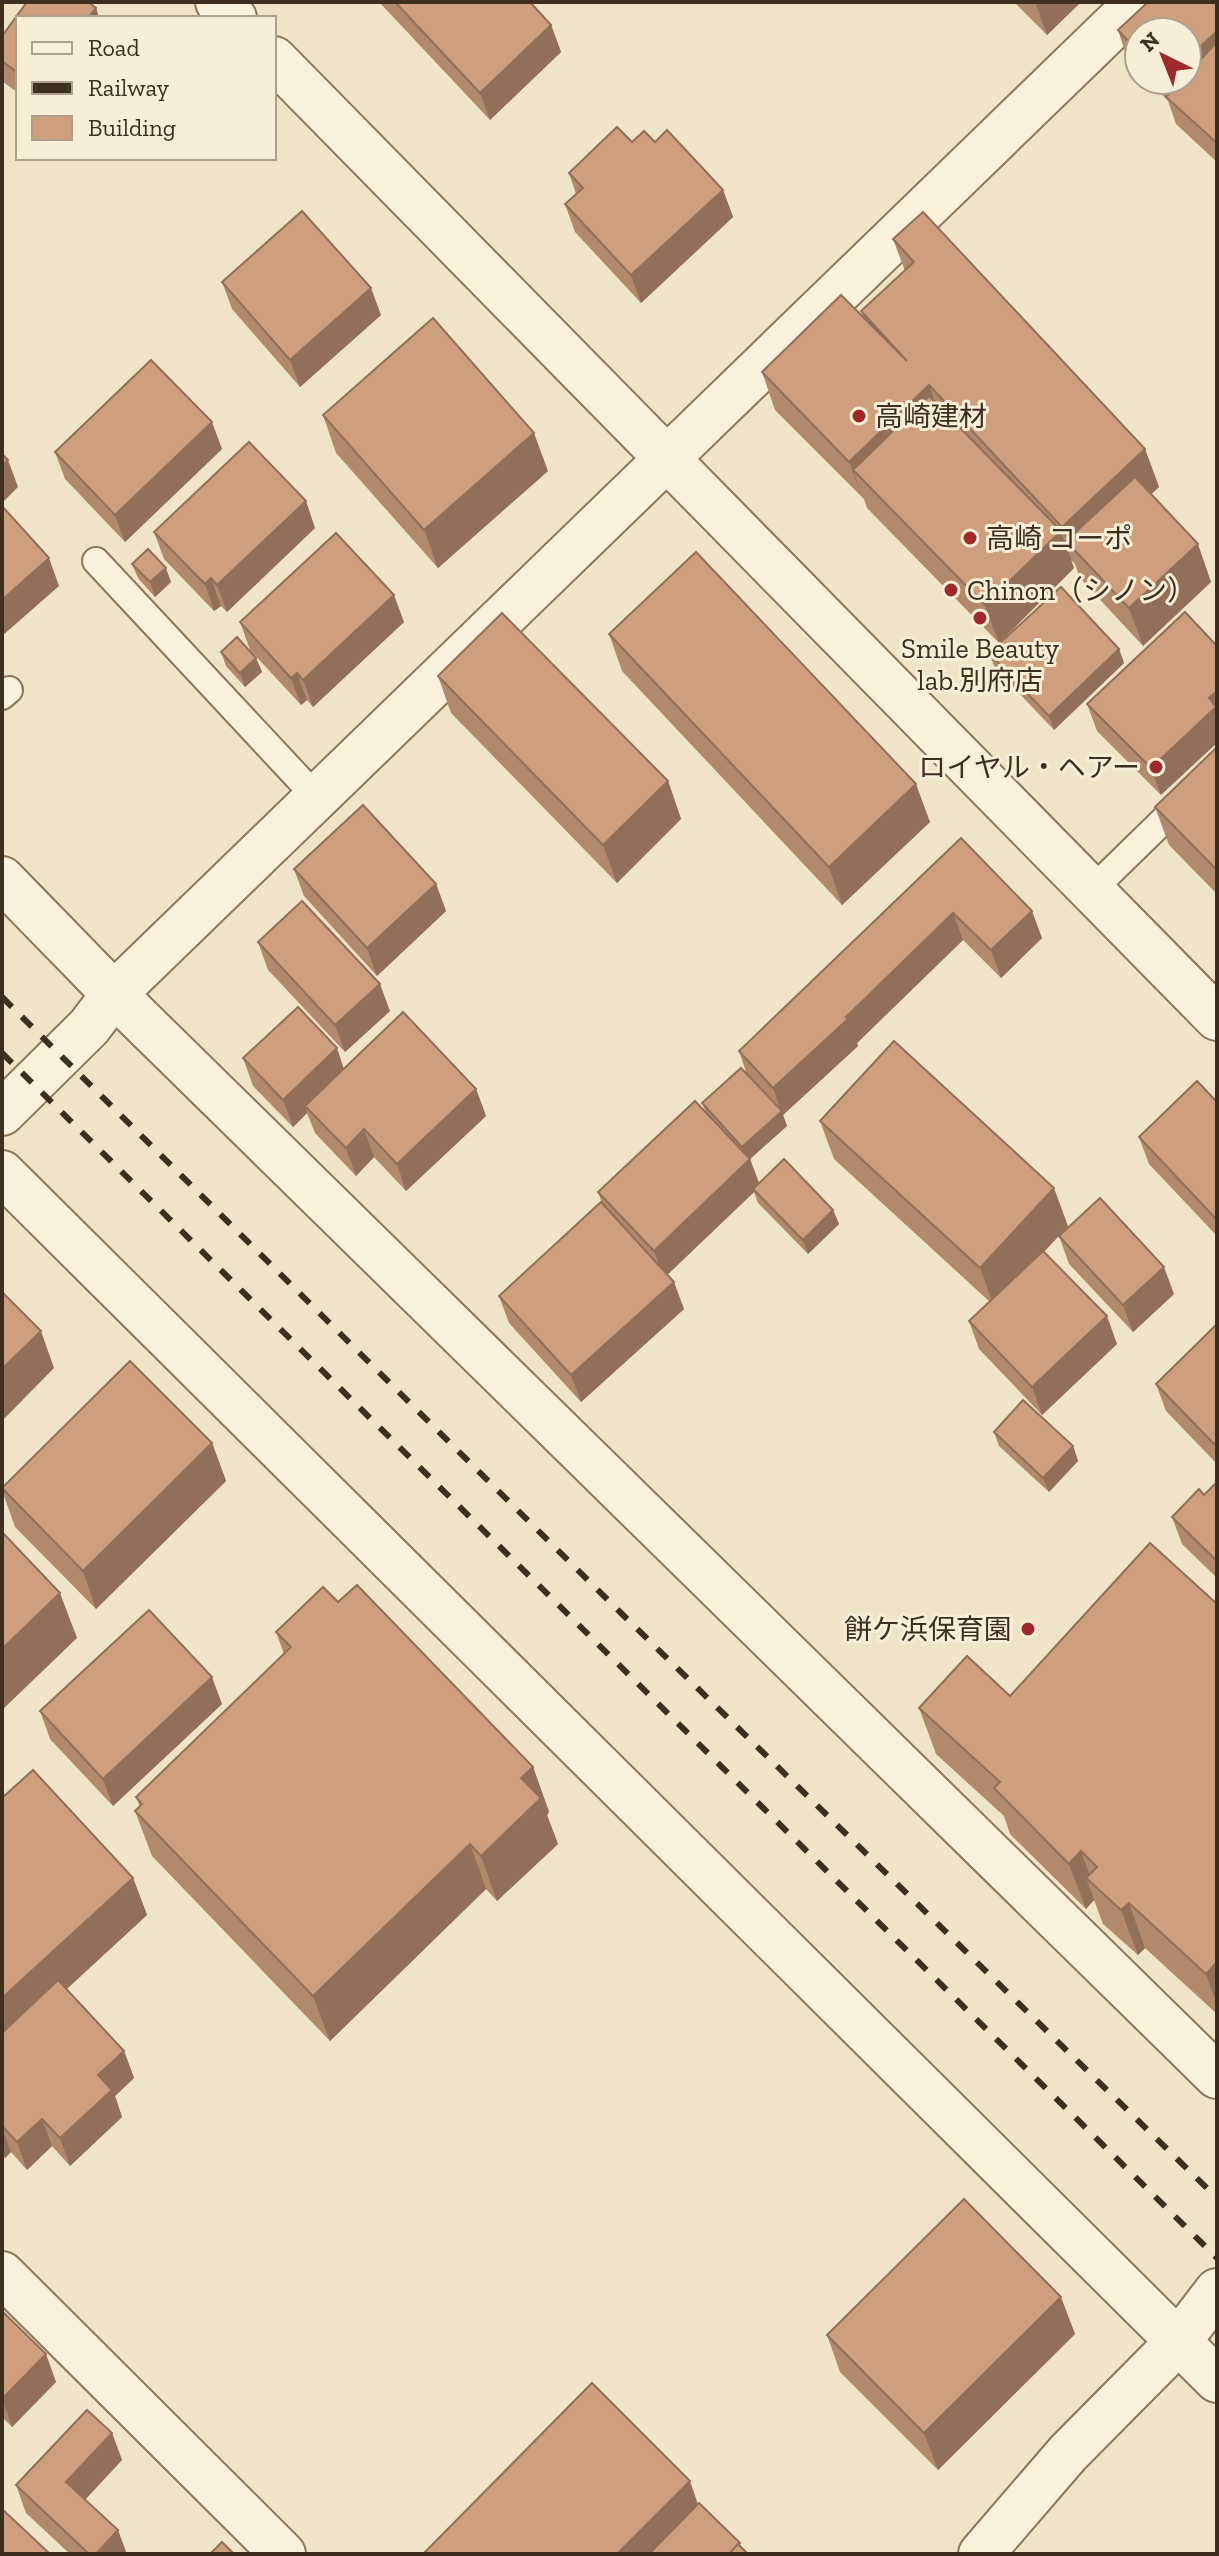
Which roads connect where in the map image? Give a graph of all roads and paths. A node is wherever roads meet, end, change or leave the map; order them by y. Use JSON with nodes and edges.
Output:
{"nodes":[{"id":1,"x":1138,"y":2,"type":"edge"},
{"id":2,"x":276,"y":61,"type":"edge"},
{"id":3,"x":669,"y":460,"type":"junction"},
{"id":4,"x":96,"y":561,"type":"dead end"},
{"id":5,"x":1217,"y":768,"type":"edge"},
{"id":6,"x":318,"y":799,"type":"junction"},
{"id":7,"x":2,"y":879,"type":"edge"},
{"id":8,"x":1092,"y":890,"type":"junction"},
{"id":9,"x":114,"y":994,"type":"junction"},
{"id":10,"x":1217,"y":1018,"type":"edge"},
{"id":11,"x":2,"y":1113,"type":"edge"},
{"id":12,"x":2,"y":1173,"type":"edge"},
{"id":13,"x":1217,"y":2076,"type":"edge"},
{"id":14,"x":2,"y":2274,"type":"edge"},
{"id":15,"x":1217,"y":2291,"type":"edge"},
{"id":16,"x":1178,"y":2342,"type":"junction"},
{"id":17,"x":1217,"y":2380,"type":"edge"},
{"id":18,"x":283,"y":2554,"type":"edge"},
{"id":19,"x":981,"y":2554,"type":"edge"}],
"edges":[{"from":1,"to":3,"type":"street"},
{"from":2,"to":3,"type":"street"},
{"from":3,"to":6,"type":"street"},
{"from":3,"to":8,"type":"street"},
{"from":4,"to":6,"type":"lane"},
{"from":5,"to":8,"type":"lane"},
{"from":6,"to":9,"type":"street"},
{"from":7,"to":9,"type":"street"},
{"from":8,"to":10,"type":"street"},
{"from":9,"to":11,"type":"street"},
{"from":9,"to":13,"type":"street"},
{"from":12,"to":16,"type":"street"},
{"from":14,"to":18,"type":"street"},
{"from":15,"to":16,"type":"street"},
{"from":16,"to":17,"type":"street"},
{"from":16,"to":19,"type":"street"}]}
